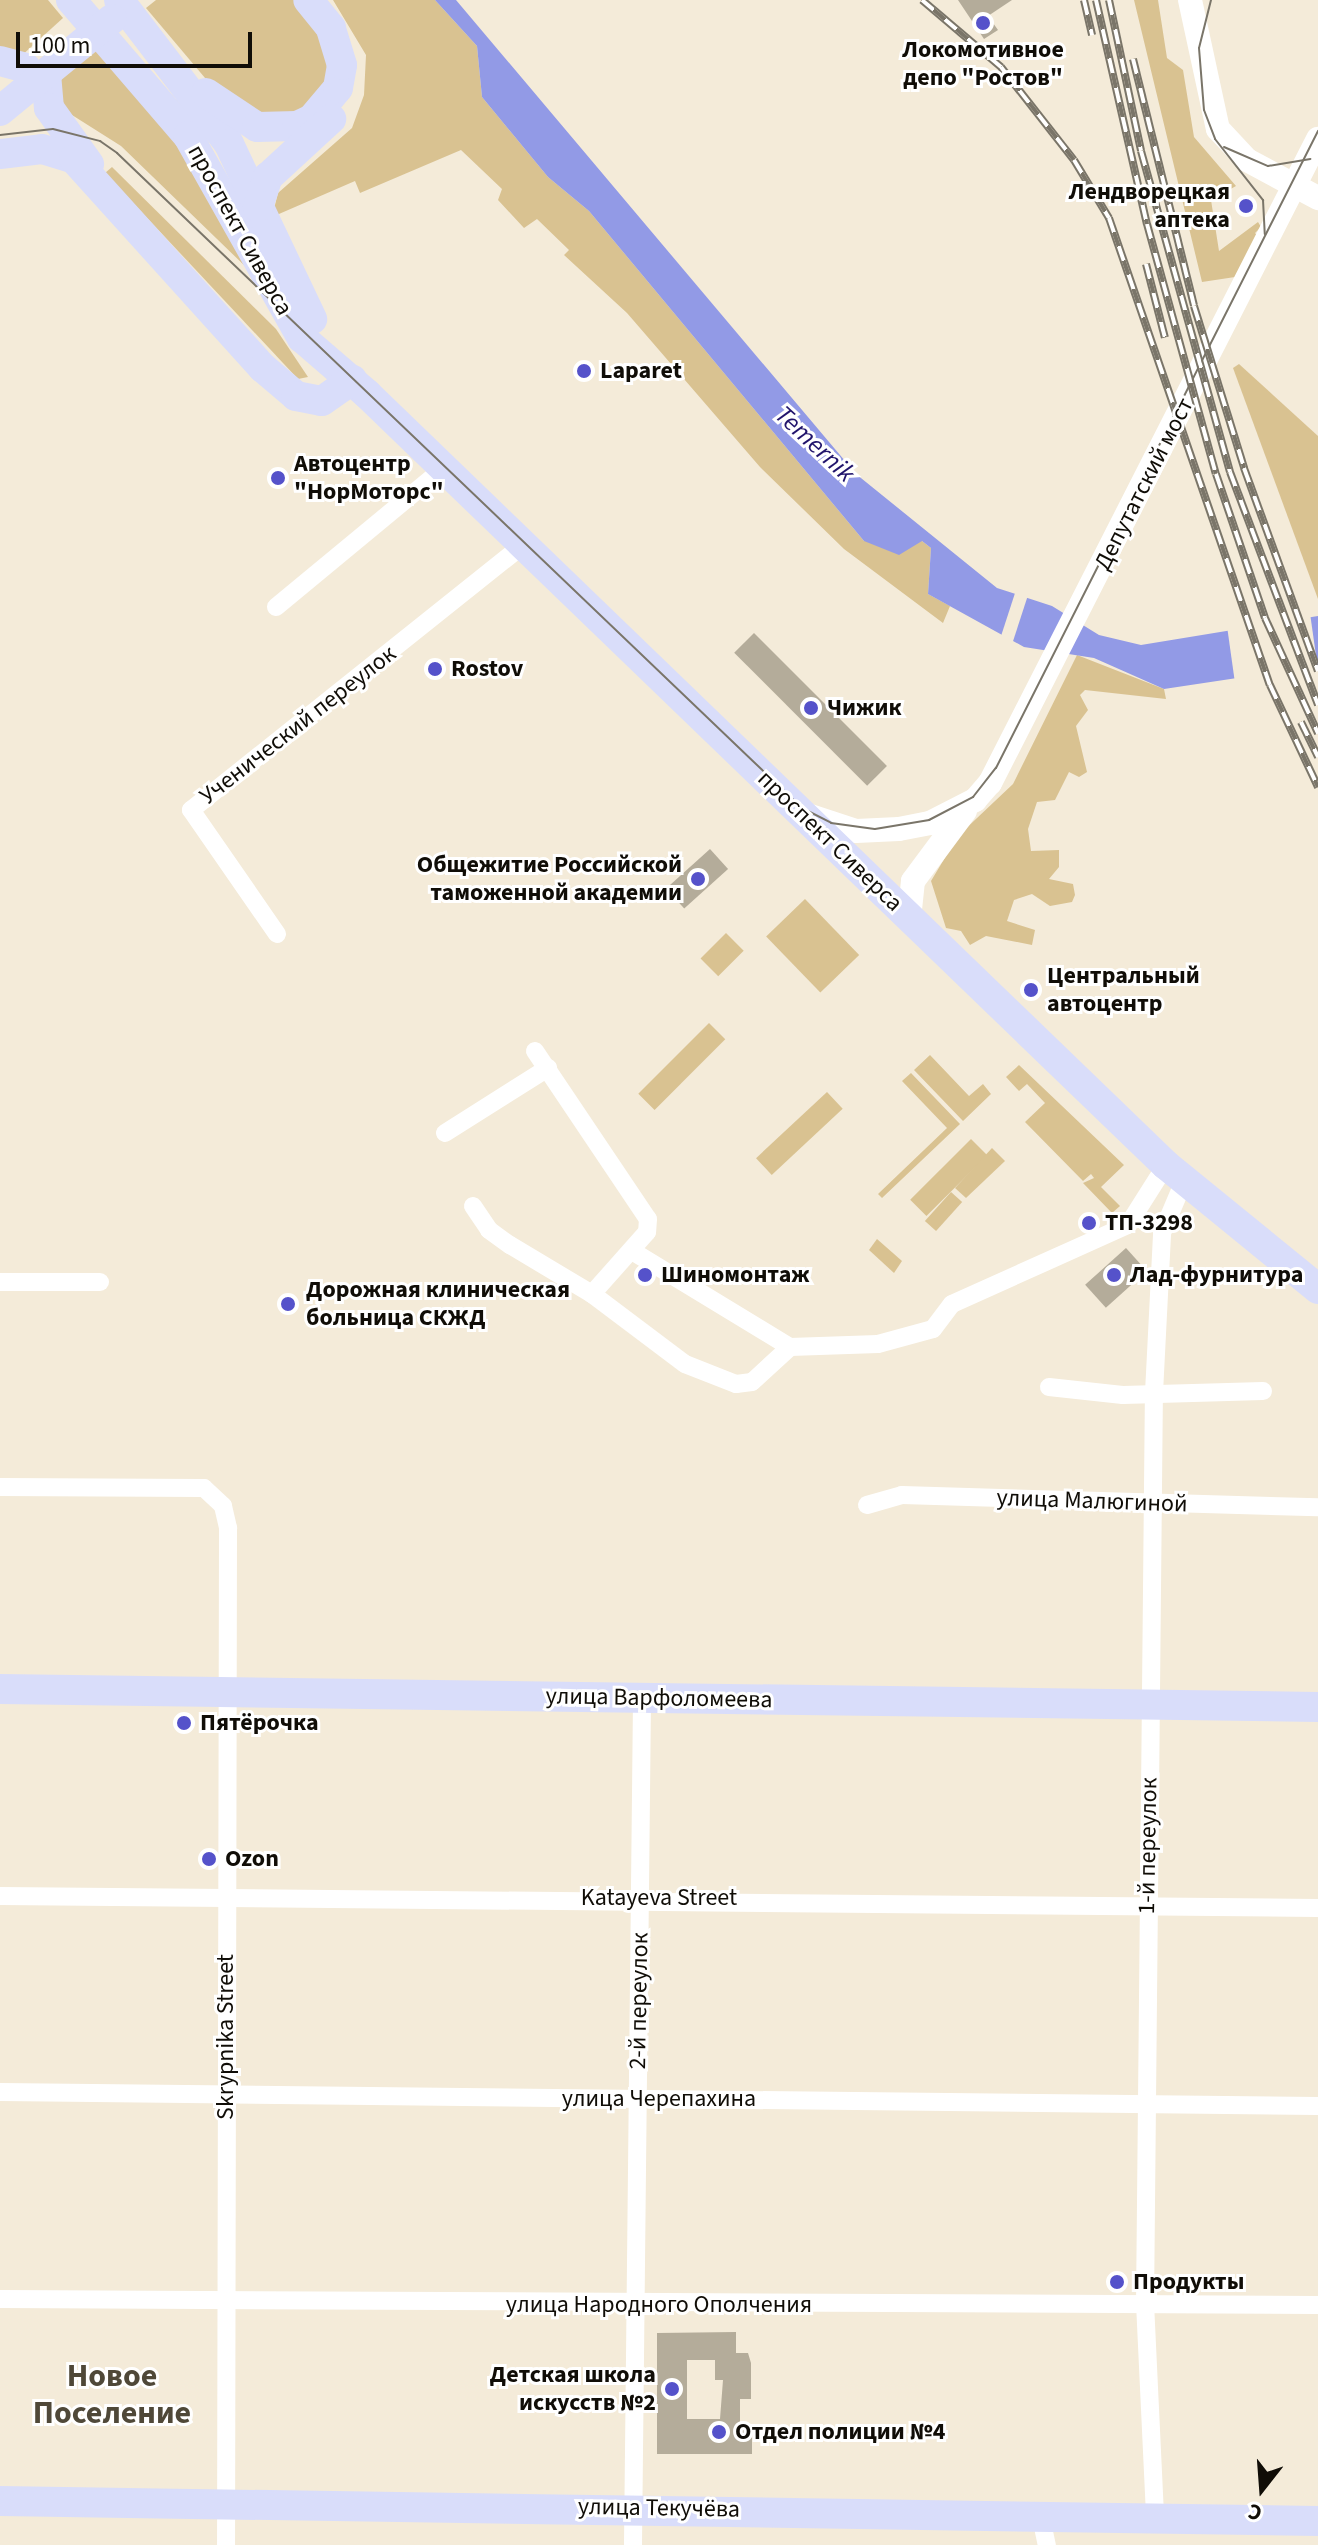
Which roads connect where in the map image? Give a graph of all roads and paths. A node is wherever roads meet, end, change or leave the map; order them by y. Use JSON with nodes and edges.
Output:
{"nodes":[{"id":1,"x":71,"y":0,"type":"edge"},
{"id":2,"x":108,"y":0,"type":"edge"},
{"id":3,"x":119,"y":0,"type":"edge"},
{"id":4,"x":135,"y":0,"type":"edge"},
{"id":5,"x":308,"y":0,"type":"edge"},
{"id":6,"x":324,"y":0,"type":"edge"},
{"id":7,"x":1190,"y":0,"type":"edge"},
{"id":8,"x":34,"y":65,"type":"edge"},
{"id":9,"x":177,"y":68,"type":"junction"},
{"id":10,"x":0,"y":89,"type":"edge"},
{"id":11,"x":0,"y":111,"type":"edge"},
{"id":12,"x":1318,"y":139,"type":"edge"},
{"id":13,"x":0,"y":154,"type":"edge"},
{"id":14,"x":1295,"y":188,"type":"junction"},
{"id":15,"x":1318,"y":198,"type":"edge"},
{"id":16,"x":258,"y":207,"type":"junction"},
{"id":17,"x":352,"y":380,"type":"junction"},
{"id":18,"x":279,"y":382,"type":"junction"},
{"id":19,"x":444,"y":468,"type":"junction"},
{"id":20,"x":522,"y":546,"type":"junction"},
{"id":21,"x":276,"y":607,"type":"dead end"},
{"id":22,"x":975,"y":800,"type":"junction"},
{"id":23,"x":801,"y":811,"type":"junction"},
{"id":24,"x":875,"y":832,"type":"junction"},
{"id":25,"x":862,"y":872,"type":"junction"},
{"id":26,"x":909,"y":919,"type":"junction"},
{"id":27,"x":277,"y":934,"type":"dead end"},
{"id":28,"x":535,"y":1051,"type":"dead end"},
{"id":29,"x":548,"y":1068,"type":"junction"},
{"id":30,"x":445,"y":1133,"type":"dead end"},
{"id":31,"x":1175,"y":1173,"type":"junction"},
{"id":32,"x":473,"y":1206,"type":"dead end"},
{"id":33,"x":632,"y":1251,"type":"junction"},
{"id":34,"x":0,"y":1282,"type":"edge"},
{"id":35,"x":100,"y":1282,"type":"dead end"},
{"id":36,"x":1318,"y":1289,"type":"edge"},
{"id":37,"x":592,"y":1294,"type":"junction"},
{"id":38,"x":790,"y":1347,"type":"junction"},
{"id":39,"x":1049,"y":1387,"type":"dead end"},
{"id":40,"x":1263,"y":1391,"type":"dead end"},
{"id":41,"x":1154,"y":1393,"type":"junction"},
{"id":42,"x":0,"y":1487,"type":"edge"},
{"id":43,"x":1152,"y":1503,"type":"junction"},
{"id":44,"x":867,"y":1505,"type":"dead end"},
{"id":45,"x":1318,"y":1507,"type":"edge"},
{"id":46,"x":0,"y":1689,"type":"edge"},
{"id":47,"x":229,"y":1692,"type":"junction"},
{"id":48,"x":642,"y":1697,"type":"junction"},
{"id":49,"x":1151,"y":1705,"type":"junction"},
{"id":50,"x":1318,"y":1707,"type":"edge"},
{"id":51,"x":0,"y":1896,"type":"edge"},
{"id":52,"x":640,"y":1897,"type":"junction"},
{"id":53,"x":226,"y":1898,"type":"junction"},
{"id":54,"x":1146,"y":1905,"type":"junction"},
{"id":55,"x":1318,"y":1908,"type":"edge"},
{"id":56,"x":0,"y":2092,"type":"edge"},
{"id":57,"x":226,"y":2095,"type":"junction"},
{"id":58,"x":638,"y":2099,"type":"junction"},
{"id":59,"x":1145,"y":2102,"type":"junction"},
{"id":60,"x":1318,"y":2106,"type":"edge"},
{"id":61,"x":0,"y":2299,"type":"edge"},
{"id":62,"x":224,"y":2301,"type":"junction"},
{"id":63,"x":1318,"y":2305,"type":"edge"},
{"id":64,"x":1145,"y":2306,"type":"junction"},
{"id":65,"x":636,"y":2307,"type":"junction"},
{"id":66,"x":0,"y":2501,"type":"edge"},
{"id":67,"x":227,"y":2504,"type":"junction"},
{"id":68,"x":634,"y":2508,"type":"junction"},
{"id":69,"x":1040,"y":2513,"type":"junction"},
{"id":70,"x":1155,"y":2515,"type":"junction"},
{"id":71,"x":1318,"y":2521,"type":"edge"},
{"id":72,"x":226,"y":2545,"type":"edge"},
{"id":73,"x":633,"y":2545,"type":"edge"},
{"id":74,"x":1047,"y":2545,"type":"edge"}],
"edges":[{"from":1,"to":17,"type":"main road","name":"проспект Сиверса"},
{"from":2,"to":8,"type":"main road"},
{"from":3,"to":9,"type":"main road","name":"проспект Сиверса"},
{"from":4,"to":8,"type":"main road"},
{"from":5,"to":9,"type":"main road"},
{"from":6,"to":16,"type":"main road"},
{"from":7,"to":14,"type":"street"},
{"from":8,"to":10,"type":"main road"},
{"from":8,"to":11,"type":"main road"},
{"from":8,"to":18,"type":"main road"},
{"from":9,"to":16,"type":"main road","name":"проспект Сиверса"},
{"from":12,"to":14,"type":"street","name":"Депутатский мост"},
{"from":13,"to":18,"type":"main road"},
{"from":14,"to":15,"type":"street"},
{"from":14,"to":22,"type":"street","name":"Депутатский мост"},
{"from":16,"to":17,"type":"main road","name":"проспект Сиверса"},
{"from":17,"to":18,"type":"main road"},
{"from":17,"to":19,"type":"main road","name":"проспект Сиверса"},
{"from":19,"to":20,"type":"main road","name":"проспект Сиверса"},
{"from":19,"to":21,"type":"street"},
{"from":20,"to":23,"type":"main road","name":"проспект Сиверса"},
{"from":20,"to":27,"type":"street","name":"Ученический переулок"},
{"from":22,"to":24,"type":"street"},
{"from":22,"to":26,"type":"street","name":"Депутатский мост"},
{"from":23,"to":24,"type":"street"},
{"from":23,"to":25,"type":"main road","name":"проспект Сиверса"},
{"from":24,"to":25,"type":"street"},
{"from":25,"to":26,"type":"main road","name":"проспект Сиверса"},
{"from":26,"to":31,"type":"main road","name":"проспект Сиверса"},
{"from":28,"to":29,"type":"street"},
{"from":29,"to":30,"type":"street"},
{"from":29,"to":33,"type":"street"},
{"from":31,"to":36,"type":"main road","name":"проспект Сиверса"},
{"from":31,"to":38,"type":"street"},
{"from":31,"to":41,"type":"street","name":"1-й переулок"},
{"from":32,"to":37,"type":"street"},
{"from":33,"to":37,"type":"street"},
{"from":33,"to":38,"type":"street"},
{"from":34,"to":35,"type":"street"},
{"from":37,"to":38,"type":"street"},
{"from":39,"to":41,"type":"street"},
{"from":40,"to":41,"type":"street"},
{"from":41,"to":43,"type":"street","name":"1-й переулок"},
{"from":42,"to":47,"type":"street","name":"Skrypnika Street"},
{"from":43,"to":44,"type":"street","name":"улица Малюгиной"},
{"from":43,"to":45,"type":"street","name":"улица Малюгиной"},
{"from":43,"to":49,"type":"street","name":"1-й переулок"},
{"from":46,"to":47,"type":"main road","name":"улица Варфоломеева"},
{"from":47,"to":48,"type":"main road","name":"улица Варфоломеева"},
{"from":47,"to":53,"type":"street","name":"Skrypnika Street"},
{"from":48,"to":49,"type":"main road","name":"улица Варфоломеева"},
{"from":48,"to":52,"type":"street","name":"2-й переулок"},
{"from":49,"to":50,"type":"main road","name":"улица Варфоломеева"},
{"from":49,"to":54,"type":"street","name":"1-й переулок"},
{"from":51,"to":53,"type":"street","name":"Katayeva Street"},
{"from":52,"to":53,"type":"street","name":"Katayeva Street"},
{"from":52,"to":54,"type":"street","name":"Katayeva Street"},
{"from":52,"to":58,"type":"street","name":"2-й переулок"},
{"from":53,"to":57,"type":"street","name":"Skrypnika Street"},
{"from":54,"to":55,"type":"street","name":"Katayeva Street"},
{"from":54,"to":59,"type":"street","name":"1-й переулок"},
{"from":56,"to":57,"type":"street","name":"улица Черепахина"},
{"from":57,"to":58,"type":"street","name":"улица Черепахина"},
{"from":57,"to":62,"type":"street","name":"Skrypnika Street"},
{"from":58,"to":59,"type":"street","name":"улица Черепахина"},
{"from":58,"to":65,"type":"street","name":"2-й переулок"},
{"from":59,"to":60,"type":"street","name":"улица Черепахина"},
{"from":59,"to":64,"type":"street","name":"1-й переулок"},
{"from":61,"to":62,"type":"street","name":"улица Народного Ополчения"},
{"from":62,"to":65,"type":"street","name":"улица Народного Ополчения"},
{"from":62,"to":67,"type":"street","name":"Skrypnika Street"},
{"from":63,"to":64,"type":"street","name":"улица Народного Ополчения"},
{"from":64,"to":65,"type":"street","name":"улица Народного Ополчения"},
{"from":64,"to":70,"type":"street","name":"1-й переулок"},
{"from":65,"to":68,"type":"street","name":"2-й переулок"},
{"from":66,"to":67,"type":"main road","name":"улица Текучёва"},
{"from":67,"to":68,"type":"main road","name":"улица Текучёва"},
{"from":67,"to":72,"type":"street","name":"Skrypnika Street"},
{"from":68,"to":69,"type":"main road","name":"улица Текучёва"},
{"from":68,"to":73,"type":"street","name":"2-й переулок"},
{"from":69,"to":70,"type":"main road","name":"улица Текучёва"},
{"from":69,"to":74,"type":"street"},
{"from":70,"to":71,"type":"main road","name":"улица Текучёва"}]}
